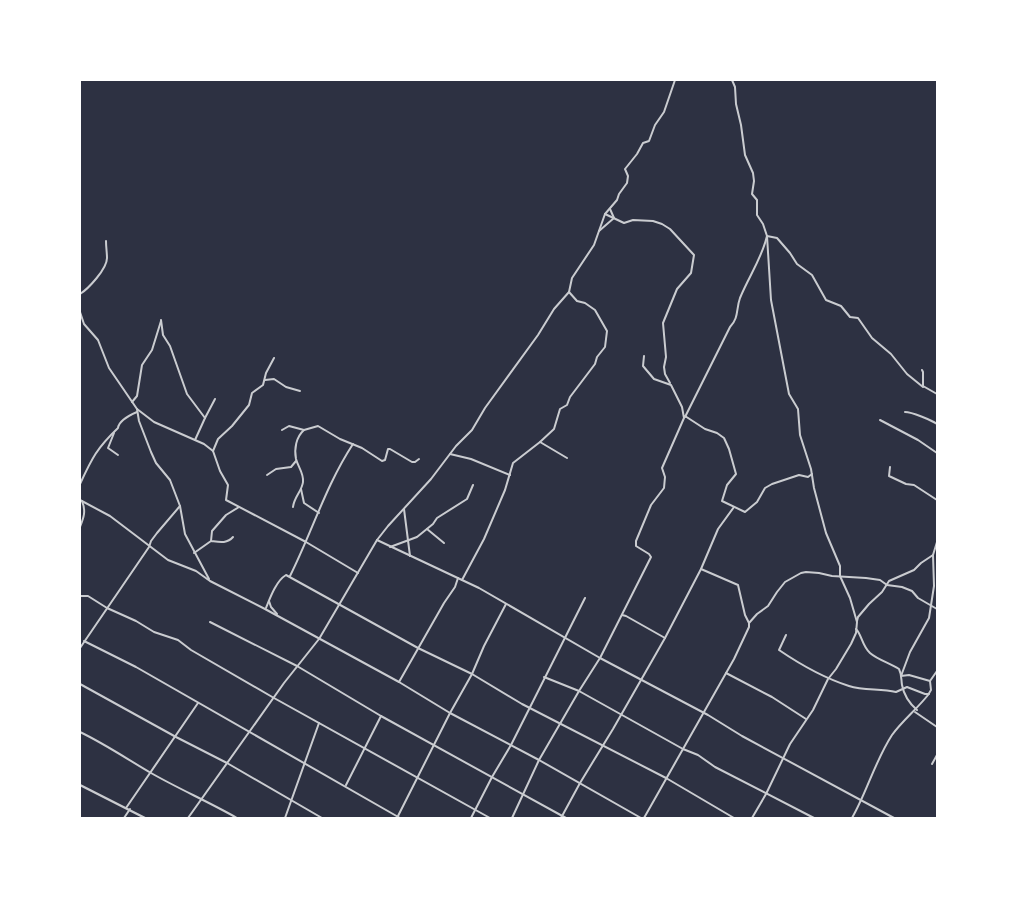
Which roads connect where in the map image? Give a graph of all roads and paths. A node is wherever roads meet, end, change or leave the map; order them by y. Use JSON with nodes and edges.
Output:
{"nodes":[{"id":1,"x":674,"y":80,"type":"edge"},
{"id":2,"x":732,"y":80,"type":"edge"},
{"id":3,"x":610,"y":209,"type":"junction"},
{"id":4,"x":605,"y":214,"type":"junction"},
{"id":5,"x":614,"y":218,"type":"junction"},
{"id":6,"x":599,"y":231,"type":"junction"},
{"id":7,"x":768,"y":236,"type":"junction"},
{"id":8,"x":106,"y":242,"type":"dead end"},
{"id":9,"x":568,"y":292,"type":"junction"},
{"id":10,"x":80,"y":294,"type":"edge"},
{"id":11,"x":80,"y":312,"type":"edge"},
{"id":12,"x":644,"y":356,"type":"dead end"},
{"id":13,"x":274,"y":358,"type":"dead end"},
{"id":14,"x":922,"y":370,"type":"dead end"},
{"id":15,"x":265,"y":380,"type":"junction"},
{"id":16,"x":671,"y":385,"type":"junction"},
{"id":17,"x":923,"y":387,"type":"junction"},
{"id":18,"x":300,"y":391,"type":"dead end"},
{"id":19,"x":937,"y":395,"type":"edge"},
{"id":20,"x":215,"y":399,"type":"dead end"},
{"id":21,"x":132,"y":402,"type":"junction"},
{"id":22,"x":137,"y":411,"type":"junction"},
{"id":23,"x":905,"y":412,"type":"dead end"},
{"id":24,"x":937,"y":413,"type":"edge"},
{"id":25,"x":684,"y":417,"type":"junction"},
{"id":26,"x":205,"y":418,"type":"junction"},
{"id":27,"x":880,"y":420,"type":"dead end"},
{"id":28,"x":937,"y":424,"type":"edge"},
{"id":29,"x":282,"y":430,"type":"dead end"},
{"id":30,"x":304,"y":430,"type":"junction"},
{"id":31,"x":114,"y":433,"type":"junction"},
{"id":32,"x":195,"y":440,"type":"junction"},
{"id":33,"x":540,"y":442,"type":"junction"},
{"id":34,"x":353,"y":444,"type":"junction"},
{"id":35,"x":214,"y":451,"type":"junction"},
{"id":36,"x":937,"y":453,"type":"edge"},
{"id":37,"x":450,"y":454,"type":"junction"},
{"id":38,"x":118,"y":455,"type":"dead end"},
{"id":39,"x":567,"y":458,"type":"dead end"},
{"id":40,"x":419,"y":459,"type":"dead end"},
{"id":41,"x":296,"y":460,"type":"junction"},
{"id":42,"x":890,"y":467,"type":"dead end"},
{"id":43,"x":812,"y":474,"type":"junction"},
{"id":44,"x":510,"y":475,"type":"junction"},
{"id":45,"x":267,"y":476,"type":"dead end"},
{"id":46,"x":80,"y":484,"type":"edge"},
{"id":47,"x":473,"y":485,"type":"dead end"},
{"id":48,"x":300,"y":489,"type":"junction"},
{"id":49,"x":81,"y":500,"type":"edge"},
{"id":50,"x":937,"y":500,"type":"edge"},
{"id":51,"x":88,"y":504,"type":"junction"},
{"id":52,"x":180,"y":506,"type":"junction"},
{"id":53,"x":238,"y":507,"type":"junction"},
{"id":54,"x":293,"y":507,"type":"dead end"},
{"id":55,"x":734,"y":507,"type":"junction"},
{"id":56,"x":84,"y":508,"type":"junction"},
{"id":57,"x":404,"y":509,"type":"junction"},
{"id":58,"x":318,"y":513,"type":"junction"},
{"id":59,"x":80,"y":527,"type":"edge"},
{"id":60,"x":427,"y":529,"type":"junction"},
{"id":61,"x":233,"y":537,"type":"dead end"},
{"id":62,"x":377,"y":540,"type":"junction"},
{"id":63,"x":407,"y":540,"type":"junction"},
{"id":64,"x":211,"y":541,"type":"junction"},
{"id":65,"x":306,"y":542,"type":"junction"},
{"id":66,"x":937,"y":542,"type":"edge"},
{"id":67,"x":444,"y":543,"type":"dead end"},
{"id":68,"x":149,"y":547,"type":"junction"},
{"id":69,"x":390,"y":547,"type":"junction"},
{"id":70,"x":937,"y":549,"type":"edge"},
{"id":71,"x":194,"y":553,"type":"junction"},
{"id":72,"x":933,"y":555,"type":"junction"},
{"id":73,"x":410,"y":556,"type":"junction"},
{"id":74,"x":702,"y":569,"type":"junction"},
{"id":75,"x":358,"y":573,"type":"junction"},
{"id":76,"x":840,"y":576,"type":"junction"},
{"id":77,"x":290,"y":577,"type":"junction"},
{"id":78,"x":458,"y":578,"type":"junction"},
{"id":79,"x":462,"y":580,"type":"junction"},
{"id":80,"x":210,"y":581,"type":"junction"},
{"id":81,"x":882,"y":581,"type":"junction"},
{"id":82,"x":889,"y":581,"type":"junction"},
{"id":83,"x":886,"y":585,"type":"junction"},
{"id":84,"x":80,"y":596,"type":"edge"},
{"id":85,"x":585,"y":598,"type":"dead end"},
{"id":86,"x":269,"y":599,"type":"junction"},
{"id":87,"x":340,"y":604,"type":"junction"},
{"id":88,"x":506,"y":604,"type":"junction"},
{"id":89,"x":930,"y":604,"type":"junction"},
{"id":90,"x":107,"y":608,"type":"junction"},
{"id":91,"x":937,"y":608,"type":"edge"},
{"id":92,"x":265,"y":609,"type":"junction"},
{"id":93,"x":622,"y":615,"type":"junction"},
{"id":94,"x":279,"y":617,"type":"junction"},
{"id":95,"x":210,"y":622,"type":"dead end"},
{"id":96,"x":856,"y":622,"type":"junction"},
{"id":97,"x":749,"y":623,"type":"junction"},
{"id":98,"x":856,"y":629,"type":"junction"},
{"id":99,"x":786,"y":635,"type":"dead end"},
{"id":100,"x":565,"y":636,"type":"junction"},
{"id":101,"x":665,"y":638,"type":"junction"},
{"id":102,"x":319,"y":639,"type":"junction"},
{"id":103,"x":84,"y":641,"type":"junction"},
{"id":104,"x":80,"y":648,"type":"edge"},
{"id":105,"x":418,"y":648,"type":"junction"},
{"id":106,"x":600,"y":658,"type":"junction"},
{"id":107,"x":297,"y":666,"type":"junction"},
{"id":108,"x":937,"y":671,"type":"edge"},
{"id":109,"x":726,"y":672,"type":"junction"},
{"id":110,"x":472,"y":674,"type":"junction"},
{"id":111,"x":544,"y":676,"type":"junction"},
{"id":112,"x":902,"y":676,"type":"junction"},
{"id":113,"x":828,"y":679,"type":"junction"},
{"id":114,"x":642,"y":680,"type":"junction"},
{"id":115,"x":930,"y":681,"type":"junction"},
{"id":116,"x":399,"y":682,"type":"junction"},
{"id":117,"x":80,"y":684,"type":"edge"},
{"id":118,"x":902,"y":688,"type":"junction"},
{"id":119,"x":579,"y":691,"type":"junction"},
{"id":120,"x":927,"y":695,"type":"junction"},
{"id":121,"x":274,"y":698,"type":"junction"},
{"id":122,"x":198,"y":703,"type":"junction"},
{"id":123,"x":530,"y":708,"type":"junction"},
{"id":124,"x":916,"y":711,"type":"junction"},
{"id":125,"x":450,"y":713,"type":"junction"},
{"id":126,"x":704,"y":713,"type":"junction"},
{"id":127,"x":621,"y":715,"type":"junction"},
{"id":128,"x":381,"y":716,"type":"junction"},
{"id":129,"x":806,"y":719,"type":"junction"},
{"id":130,"x":319,"y":723,"type":"junction"},
{"id":131,"x":560,"y":724,"type":"junction"},
{"id":132,"x":937,"y":727,"type":"edge"},
{"id":133,"x":80,"y":732,"type":"edge"},
{"id":134,"x":250,"y":733,"type":"junction"},
{"id":135,"x":176,"y":737,"type":"junction"},
{"id":136,"x":434,"y":745,"type":"junction"},
{"id":137,"x":511,"y":745,"type":"junction"},
{"id":138,"x":603,"y":746,"type":"junction"},
{"id":139,"x":364,"y":749,"type":"junction"},
{"id":140,"x":682,"y":749,"type":"junction"},
{"id":141,"x":937,"y":756,"type":"edge"},
{"id":142,"x":784,"y":758,"type":"junction"},
{"id":143,"x":539,"y":760,"type":"junction"},
{"id":144,"x":227,"y":763,"type":"junction"},
{"id":145,"x":304,"y":764,"type":"junction"},
{"id":146,"x":932,"y":764,"type":"dead end"},
{"id":147,"x":151,"y":772,"type":"junction"},
{"id":148,"x":417,"y":777,"type":"junction"},
{"id":149,"x":492,"y":777,"type":"junction"},
{"id":150,"x":666,"y":778,"type":"junction"},
{"id":151,"x":580,"y":783,"type":"junction"},
{"id":152,"x":80,"y":786,"type":"edge"},
{"id":153,"x":346,"y":786,"type":"junction"},
{"id":154,"x":766,"y":794,"type":"junction"},
{"id":155,"x":523,"y":795,"type":"junction"},
{"id":156,"x":203,"y":798,"type":"junction"},
{"id":157,"x":862,"y":800,"type":"junction"},
{"id":158,"x":291,"y":801,"type":"junction"},
{"id":159,"x":128,"y":808,"type":"junction"},
{"id":160,"x":475,"y":810,"type":"junction"},
{"id":161,"x":562,"y":817,"type":"edge"},
{"id":162,"x":124,"y":818,"type":"edge"},
{"id":163,"x":145,"y":818,"type":"edge"},
{"id":164,"x":188,"y":818,"type":"edge"},
{"id":165,"x":238,"y":818,"type":"edge"},
{"id":166,"x":285,"y":818,"type":"edge"},
{"id":167,"x":322,"y":818,"type":"edge"},
{"id":168,"x":398,"y":818,"type":"edge"},
{"id":169,"x":471,"y":818,"type":"edge"},
{"id":170,"x":490,"y":818,"type":"edge"},
{"id":171,"x":512,"y":818,"type":"edge"},
{"id":172,"x":566,"y":818,"type":"edge"},
{"id":173,"x":642,"y":818,"type":"edge"},
{"id":174,"x":734,"y":818,"type":"edge"},
{"id":175,"x":752,"y":818,"type":"edge"},
{"id":176,"x":814,"y":818,"type":"edge"},
{"id":177,"x":852,"y":818,"type":"edge"},
{"id":178,"x":894,"y":818,"type":"edge"}],
"edges":[{"from":1,"to":3,"type":"street"},
{"from":2,"to":7,"type":"street"},
{"from":3,"to":4,"type":"street"},
{"from":3,"to":5,"type":"street"},
{"from":4,"to":5,"type":"street"},
{"from":4,"to":6,"type":"street"},
{"from":5,"to":6,"type":"street"},
{"from":5,"to":16,"type":"street"},
{"from":6,"to":9,"type":"street"},
{"from":7,"to":17,"type":"street"},
{"from":7,"to":25,"type":"street"},
{"from":7,"to":43,"type":"street"},
{"from":8,"to":10,"type":"street"},
{"from":9,"to":33,"type":"street"},
{"from":9,"to":37,"type":"street"},
{"from":11,"to":21,"type":"street"},
{"from":12,"to":16,"type":"street"},
{"from":13,"to":15,"type":"street"},
{"from":14,"to":17,"type":"street"},
{"from":15,"to":18,"type":"street"},
{"from":15,"to":35,"type":"street"},
{"from":16,"to":25,"type":"street"},
{"from":17,"to":19,"type":"street"},
{"from":19,"to":24,"type":"street"},
{"from":20,"to":26,"type":"street"},
{"from":21,"to":22,"type":"street"},
{"from":21,"to":26,"type":"street"},
{"from":22,"to":31,"type":"street"},
{"from":22,"to":32,"type":"street"},
{"from":22,"to":52,"type":"street"},
{"from":23,"to":28,"type":"street"},
{"from":25,"to":55,"type":"street"},
{"from":25,"to":93,"type":"street"},
{"from":26,"to":32,"type":"street"},
{"from":27,"to":36,"type":"street"},
{"from":29,"to":30,"type":"street"},
{"from":30,"to":34,"type":"street"},
{"from":30,"to":41,"type":"street"},
{"from":31,"to":38,"type":"street"},
{"from":31,"to":46,"type":"street"},
{"from":32,"to":35,"type":"street"},
{"from":33,"to":39,"type":"street"},
{"from":33,"to":44,"type":"street"},
{"from":34,"to":40,"type":"street"},
{"from":34,"to":58,"type":"street"},
{"from":35,"to":53,"type":"street"},
{"from":37,"to":44,"type":"street"},
{"from":37,"to":57,"type":"street"},
{"from":41,"to":45,"type":"street"},
{"from":41,"to":48,"type":"street"},
{"from":42,"to":50,"type":"street"},
{"from":43,"to":55,"type":"street"},
{"from":43,"to":76,"type":"street"},
{"from":44,"to":79,"type":"street"},
{"from":47,"to":60,"type":"street"},
{"from":48,"to":54,"type":"street"},
{"from":48,"to":58,"type":"street"},
{"from":49,"to":51,"type":"street"},
{"from":49,"to":56,"type":"street"},
{"from":51,"to":56,"type":"street"},
{"from":51,"to":68,"type":"street"},
{"from":52,"to":68,"type":"street"},
{"from":52,"to":71,"type":"street"},
{"from":53,"to":64,"type":"street"},
{"from":53,"to":65,"type":"street"},
{"from":55,"to":74,"type":"street"},
{"from":56,"to":59,"type":"street"},
{"from":57,"to":62,"type":"street"},
{"from":57,"to":63,"type":"street"},
{"from":58,"to":65,"type":"street"},
{"from":60,"to":63,"type":"street"},
{"from":60,"to":67,"type":"street"},
{"from":61,"to":64,"type":"street"},
{"from":62,"to":69,"type":"street"},
{"from":62,"to":75,"type":"street"},
{"from":63,"to":69,"type":"street"},
{"from":63,"to":73,"type":"street"},
{"from":64,"to":71,"type":"street"},
{"from":65,"to":75,"type":"street"},
{"from":65,"to":77,"type":"street"},
{"from":66,"to":72,"type":"street"},
{"from":68,"to":80,"type":"street"},
{"from":68,"to":90,"type":"street"},
{"from":69,"to":73,"type":"street"},
{"from":70,"to":72,"type":"street"},
{"from":71,"to":80,"type":"street"},
{"from":72,"to":82,"type":"street"},
{"from":72,"to":89,"type":"street"},
{"from":73,"to":78,"type":"street"},
{"from":74,"to":97,"type":"street"},
{"from":74,"to":101,"type":"street"},
{"from":75,"to":87,"type":"street"},
{"from":76,"to":81,"type":"street"},
{"from":76,"to":96,"type":"street"},
{"from":76,"to":97,"type":"street"},
{"from":77,"to":86,"type":"street"},
{"from":77,"to":87,"type":"street"},
{"from":78,"to":79,"type":"street"},
{"from":78,"to":105,"type":"street"},
{"from":79,"to":88,"type":"street"},
{"from":80,"to":92,"type":"street"},
{"from":81,"to":82,"type":"street"},
{"from":81,"to":83,"type":"street"},
{"from":82,"to":83,"type":"street"},
{"from":83,"to":89,"type":"street"},
{"from":83,"to":96,"type":"street"},
{"from":84,"to":90,"type":"street"},
{"from":85,"to":100,"type":"street"},
{"from":86,"to":92,"type":"street"},
{"from":86,"to":94,"type":"street"},
{"from":87,"to":102,"type":"street"},
{"from":87,"to":105,"type":"street"},
{"from":88,"to":100,"type":"street"},
{"from":88,"to":110,"type":"street"},
{"from":89,"to":91,"type":"street"},
{"from":89,"to":112,"type":"street"},
{"from":90,"to":103,"type":"street"},
{"from":90,"to":121,"type":"street"},
{"from":92,"to":94,"type":"street"},
{"from":93,"to":101,"type":"street"},
{"from":93,"to":106,"type":"street"},
{"from":94,"to":102,"type":"street"},
{"from":95,"to":107,"type":"street"},
{"from":96,"to":98,"type":"street"},
{"from":97,"to":109,"type":"street"},
{"from":98,"to":112,"type":"street"},
{"from":98,"to":113,"type":"street"},
{"from":99,"to":113,"type":"street"},
{"from":100,"to":106,"type":"street"},
{"from":100,"to":111,"type":"street"},
{"from":101,"to":114,"type":"street"},
{"from":102,"to":107,"type":"street"},
{"from":102,"to":116,"type":"street"},
{"from":103,"to":104,"type":"street"},
{"from":103,"to":122,"type":"street"},
{"from":105,"to":110,"type":"street"},
{"from":105,"to":116,"type":"street"},
{"from":106,"to":114,"type":"street"},
{"from":106,"to":119,"type":"street"},
{"from":107,"to":121,"type":"street"},
{"from":107,"to":128,"type":"street"},
{"from":108,"to":115,"type":"street"},
{"from":109,"to":126,"type":"street"},
{"from":109,"to":129,"type":"street"},
{"from":110,"to":123,"type":"street"},
{"from":110,"to":125,"type":"street"},
{"from":111,"to":119,"type":"street"},
{"from":111,"to":123,"type":"street"},
{"from":112,"to":115,"type":"street"},
{"from":112,"to":118,"type":"street"},
{"from":113,"to":118,"type":"street"},
{"from":113,"to":129,"type":"street"},
{"from":114,"to":126,"type":"street"},
{"from":114,"to":127,"type":"street"},
{"from":115,"to":120,"type":"street"},
{"from":116,"to":125,"type":"street"},
{"from":117,"to":135,"type":"street"},
{"from":118,"to":120,"type":"street"},
{"from":118,"to":124,"type":"street"},
{"from":119,"to":127,"type":"street"},
{"from":119,"to":131,"type":"street"},
{"from":120,"to":124,"type":"street"},
{"from":121,"to":130,"type":"street"},
{"from":121,"to":134,"type":"street"},
{"from":122,"to":134,"type":"street"},
{"from":122,"to":135,"type":"street"},
{"from":123,"to":131,"type":"street"},
{"from":123,"to":137,"type":"street"},
{"from":124,"to":132,"type":"street"},
{"from":124,"to":157,"type":"street"},
{"from":125,"to":136,"type":"street"},
{"from":125,"to":137,"type":"street"},
{"from":126,"to":140,"type":"street"},
{"from":126,"to":142,"type":"street"},
{"from":127,"to":138,"type":"street"},
{"from":127,"to":140,"type":"street"},
{"from":128,"to":136,"type":"street"},
{"from":128,"to":139,"type":"street"},
{"from":129,"to":142,"type":"street"},
{"from":130,"to":139,"type":"street"},
{"from":130,"to":145,"type":"street"},
{"from":131,"to":138,"type":"street"},
{"from":131,"to":143,"type":"street"},
{"from":133,"to":147,"type":"street"},
{"from":134,"to":144,"type":"street"},
{"from":134,"to":145,"type":"street"},
{"from":135,"to":144,"type":"street"},
{"from":135,"to":147,"type":"street"},
{"from":136,"to":148,"type":"street"},
{"from":136,"to":149,"type":"street"},
{"from":137,"to":143,"type":"street"},
{"from":137,"to":149,"type":"street"},
{"from":138,"to":150,"type":"street"},
{"from":138,"to":151,"type":"street"},
{"from":139,"to":148,"type":"street"},
{"from":139,"to":153,"type":"street"},
{"from":140,"to":150,"type":"street"},
{"from":140,"to":154,"type":"street"},
{"from":141,"to":146,"type":"street"},
{"from":142,"to":154,"type":"street"},
{"from":142,"to":157,"type":"street"},
{"from":143,"to":151,"type":"street"},
{"from":143,"to":155,"type":"street"},
{"from":144,"to":156,"type":"street"},
{"from":144,"to":158,"type":"street"},
{"from":145,"to":153,"type":"street"},
{"from":145,"to":158,"type":"street"},
{"from":147,"to":156,"type":"street"},
{"from":147,"to":159,"type":"street"},
{"from":148,"to":160,"type":"street"},
{"from":148,"to":168,"type":"street"},
{"from":149,"to":155,"type":"street"},
{"from":149,"to":160,"type":"street"},
{"from":150,"to":173,"type":"street"},
{"from":150,"to":174,"type":"street"},
{"from":151,"to":161,"type":"street"},
{"from":151,"to":173,"type":"street"},
{"from":152,"to":159,"type":"street"},
{"from":153,"to":168,"type":"street"},
{"from":154,"to":175,"type":"street"},
{"from":154,"to":176,"type":"street"},
{"from":155,"to":161,"type":"street"},
{"from":155,"to":171,"type":"street"},
{"from":156,"to":164,"type":"street"},
{"from":156,"to":165,"type":"street"},
{"from":157,"to":177,"type":"street"},
{"from":157,"to":178,"type":"street"},
{"from":158,"to":166,"type":"street"},
{"from":158,"to":167,"type":"street"},
{"from":159,"to":162,"type":"street"},
{"from":159,"to":163,"type":"street"},
{"from":160,"to":169,"type":"street"},
{"from":160,"to":170,"type":"street"},
{"from":161,"to":172,"type":"street"}]}
